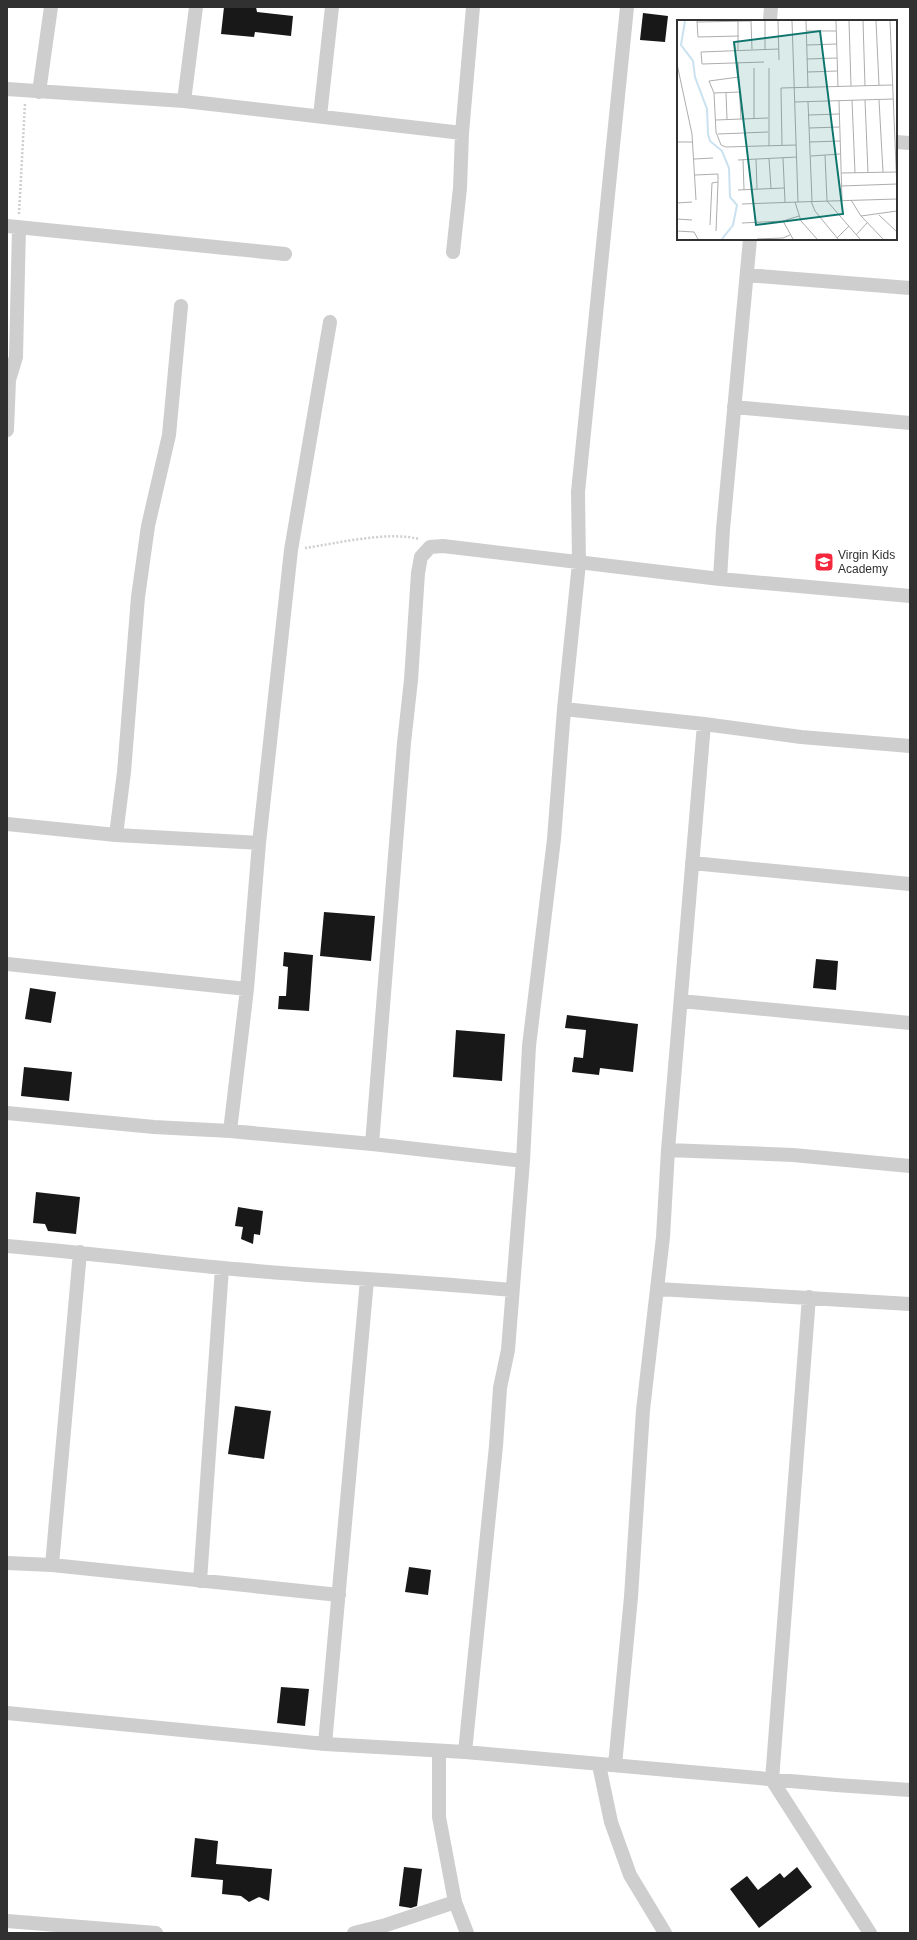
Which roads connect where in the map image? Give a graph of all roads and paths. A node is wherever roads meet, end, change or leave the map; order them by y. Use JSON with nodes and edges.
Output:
{"nodes":[{"id":1,"x":51,"y":7,"type":"edge"},
{"id":2,"x":196,"y":7,"type":"edge"},
{"id":3,"x":332,"y":7,"type":"edge"},
{"id":4,"x":473,"y":7,"type":"edge"},
{"id":5,"x":627,"y":7,"type":"edge"},
{"id":6,"x":771,"y":7,"type":"edge"},
{"id":7,"x":770,"y":20,"type":"edge"},
{"id":8,"x":7,"y":89,"type":"edge"},
{"id":9,"x":32,"y":91,"type":"junction"},
{"id":10,"x":184,"y":102,"type":"junction"},
{"id":11,"x":320,"y":116,"type":"junction"},
{"id":12,"x":462,"y":133,"type":"junction"},
{"id":13,"x":897,"y":142,"type":"edge"},
{"id":14,"x":910,"y":143,"type":"edge"},
{"id":15,"x":13,"y":226,"type":"edge"},
{"id":16,"x":750,"y":240,"type":"edge"},
{"id":17,"x":453,"y":252,"type":"dead end"},
{"id":18,"x":285,"y":254,"type":"dead end"},
{"id":19,"x":748,"y":275,"type":"junction"},
{"id":20,"x":910,"y":288,"type":"edge"},
{"id":21,"x":181,"y":306,"type":"dead end"},
{"id":22,"x":330,"y":322,"type":"dead end"},
{"id":23,"x":8,"y":380,"type":"edge"},
{"id":24,"x":734,"y":407,"type":"junction"},
{"id":25,"x":910,"y":423,"type":"edge"},
{"id":26,"x":7,"y":430,"type":"edge"},
{"id":27,"x":430,"y":547,"type":"junction"},
{"id":28,"x":291,"y":550,"type":"junction"},
{"id":29,"x":580,"y":563,"type":"junction"},
{"id":30,"x":720,"y":579,"type":"junction"},
{"id":31,"x":910,"y":596,"type":"edge"},
{"id":32,"x":564,"y":709,"type":"junction"},
{"id":33,"x":704,"y":724,"type":"junction"},
{"id":34,"x":910,"y":746,"type":"edge"},
{"id":35,"x":7,"y":824,"type":"edge"},
{"id":36,"x":116,"y":835,"type":"junction"},
{"id":37,"x":259,"y":843,"type":"junction"},
{"id":38,"x":692,"y":863,"type":"junction"},
{"id":39,"x":910,"y":884,"type":"edge"},
{"id":40,"x":7,"y":964,"type":"edge"},
{"id":41,"x":247,"y":989,"type":"junction"},
{"id":42,"x":681,"y":1001,"type":"junction"},
{"id":43,"x":910,"y":1023,"type":"edge"},
{"id":44,"x":7,"y":1113,"type":"edge"},
{"id":45,"x":230,"y":1131,"type":"junction"},
{"id":46,"x":372,"y":1144,"type":"junction"},
{"id":47,"x":668,"y":1150,"type":"junction"},
{"id":48,"x":522,"y":1161,"type":"junction"},
{"id":49,"x":910,"y":1166,"type":"edge"},
{"id":50,"x":7,"y":1246,"type":"edge"},
{"id":51,"x":80,"y":1252,"type":"junction"},
{"id":52,"x":222,"y":1268,"type":"junction"},
{"id":53,"x":367,"y":1280,"type":"junction"},
{"id":54,"x":658,"y":1289,"type":"junction"},
{"id":55,"x":512,"y":1290,"type":"junction"},
{"id":56,"x":810,"y":1297,"type":"junction"},
{"id":57,"x":910,"y":1304,"type":"edge"},
{"id":58,"x":7,"y":1563,"type":"edge"},
{"id":59,"x":52,"y":1565,"type":"junction"},
{"id":60,"x":200,"y":1581,"type":"junction"},
{"id":61,"x":340,"y":1595,"type":"junction"},
{"id":62,"x":7,"y":1713,"type":"edge"},
{"id":63,"x":325,"y":1744,"type":"junction"},
{"id":64,"x":439,"y":1751,"type":"junction"},
{"id":65,"x":465,"y":1752,"type":"junction"},
{"id":66,"x":599,"y":1765,"type":"junction"},
{"id":67,"x":615,"y":1765,"type":"junction"},
{"id":68,"x":772,"y":1780,"type":"junction"},
{"id":69,"x":910,"y":1790,"type":"edge"},
{"id":70,"x":455,"y":1902,"type":"junction"},
{"id":71,"x":7,"y":1921,"type":"edge"},
{"id":72,"x":156,"y":1933,"type":"edge"},
{"id":73,"x":354,"y":1933,"type":"edge"},
{"id":74,"x":467,"y":1933,"type":"edge"},
{"id":75,"x":666,"y":1933,"type":"edge"},
{"id":76,"x":870,"y":1933,"type":"edge"}],
"edges":[{"from":1,"to":9,"type":"street"},
{"from":2,"to":10,"type":"street"},
{"from":3,"to":11,"type":"street"},
{"from":4,"to":12,"type":"street"},
{"from":5,"to":29,"type":"street"},
{"from":6,"to":7,"type":"street"},
{"from":8,"to":9,"type":"street"},
{"from":9,"to":10,"type":"street"},
{"from":9,"to":15,"type":"path"},
{"from":10,"to":11,"type":"street"},
{"from":11,"to":12,"type":"street"},
{"from":12,"to":17,"type":"street"},
{"from":13,"to":14,"type":"street"},
{"from":15,"to":18,"type":"street"},
{"from":15,"to":23,"type":"street"},
{"from":16,"to":19,"type":"street"},
{"from":19,"to":20,"type":"street"},
{"from":19,"to":24,"type":"street"},
{"from":21,"to":36,"type":"street"},
{"from":22,"to":28,"type":"street"},
{"from":23,"to":26,"type":"street"},
{"from":24,"to":25,"type":"street"},
{"from":24,"to":30,"type":"street"},
{"from":27,"to":28,"type":"path"},
{"from":27,"to":29,"type":"street"},
{"from":27,"to":46,"type":"street"},
{"from":28,"to":37,"type":"street"},
{"from":29,"to":30,"type":"street"},
{"from":29,"to":32,"type":"street"},
{"from":30,"to":31,"type":"street"},
{"from":32,"to":33,"type":"street"},
{"from":32,"to":48,"type":"street"},
{"from":33,"to":34,"type":"street"},
{"from":33,"to":38,"type":"street"},
{"from":35,"to":36,"type":"street"},
{"from":36,"to":37,"type":"street"},
{"from":37,"to":41,"type":"street"},
{"from":38,"to":39,"type":"street"},
{"from":38,"to":42,"type":"street"},
{"from":40,"to":41,"type":"street"},
{"from":41,"to":45,"type":"street"},
{"from":42,"to":43,"type":"street"},
{"from":42,"to":47,"type":"street"},
{"from":44,"to":45,"type":"street"},
{"from":45,"to":46,"type":"street"},
{"from":46,"to":48,"type":"street"},
{"from":47,"to":49,"type":"street"},
{"from":47,"to":54,"type":"street"},
{"from":48,"to":55,"type":"street"},
{"from":50,"to":51,"type":"street"},
{"from":51,"to":52,"type":"street"},
{"from":51,"to":59,"type":"street"},
{"from":52,"to":53,"type":"street"},
{"from":52,"to":60,"type":"street"},
{"from":53,"to":55,"type":"street"},
{"from":53,"to":61,"type":"street"},
{"from":54,"to":56,"type":"street"},
{"from":54,"to":67,"type":"street"},
{"from":55,"to":65,"type":"street"},
{"from":56,"to":57,"type":"street"},
{"from":56,"to":68,"type":"street"},
{"from":58,"to":59,"type":"street"},
{"from":59,"to":60,"type":"street"},
{"from":60,"to":61,"type":"street"},
{"from":61,"to":63,"type":"street"},
{"from":62,"to":63,"type":"street"},
{"from":63,"to":64,"type":"street"},
{"from":64,"to":65,"type":"street"},
{"from":64,"to":70,"type":"street"},
{"from":65,"to":66,"type":"street"},
{"from":66,"to":67,"type":"street"},
{"from":66,"to":75,"type":"street"},
{"from":67,"to":68,"type":"street"},
{"from":68,"to":69,"type":"street"},
{"from":68,"to":76,"type":"street"},
{"from":70,"to":73,"type":"street"},
{"from":70,"to":74,"type":"street"},
{"from":71,"to":72,"type":"street"}]}
